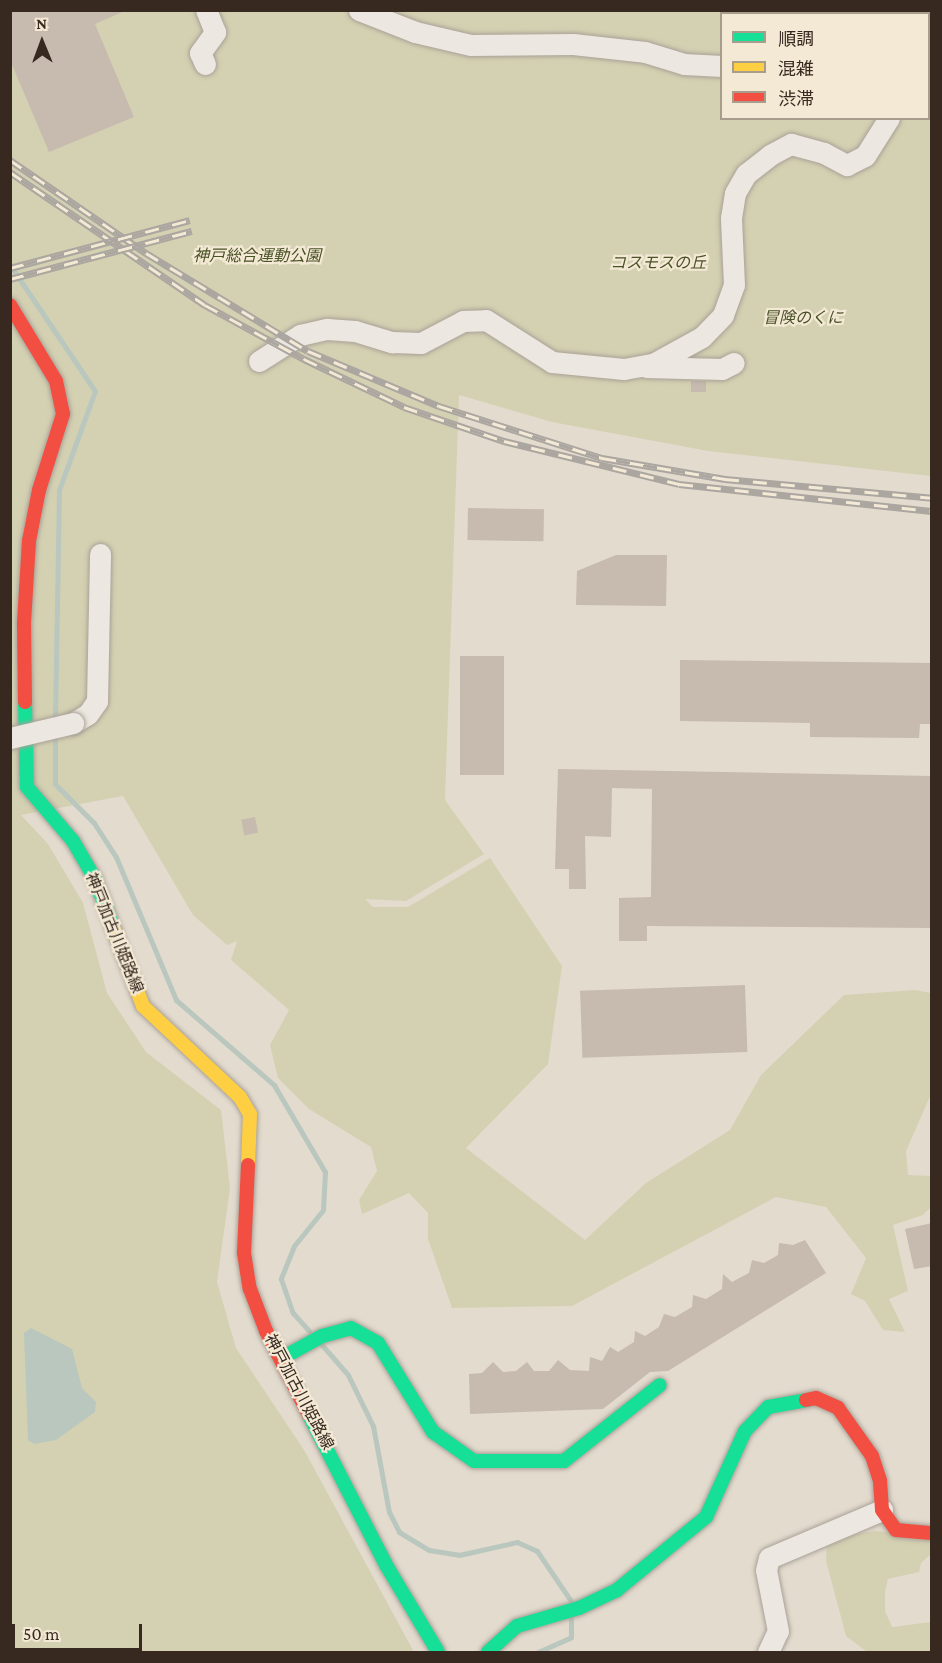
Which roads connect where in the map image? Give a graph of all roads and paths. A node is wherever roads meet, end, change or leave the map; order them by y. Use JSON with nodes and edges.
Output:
{"nodes":[{"id":1,"x":206,"y":10,"type":"edge"},
{"id":2,"x":359,"y":10,"type":"edge"},
{"id":3,"x":205,"y":64,"type":"dead end"},
{"id":4,"x":720,"y":66,"type":"edge"},
{"id":5,"x":888,"y":120,"type":"edge"},
{"id":6,"x":10,"y":305,"type":"edge"},
{"id":7,"x":259,"y":361,"type":"dead end"},
{"id":8,"x":734,"y":363,"type":"dead end"},
{"id":9,"x":637,"y":366,"type":"junction"},
{"id":10,"x":100,"y":554,"type":"dead end"},
{"id":11,"x":10,"y":738,"type":"edge"},
{"id":12,"x":19,"y":788,"type":"edge"},
{"id":13,"x":287,"y":1355,"type":"junction"},
{"id":14,"x":660,"y":1385,"type":"dead end"},
{"id":15,"x":882,"y":1510,"type":"junction"},
{"id":16,"x":932,"y":1533,"type":"edge"},
{"id":17,"x":438,"y":1653,"type":"edge"},
{"id":18,"x":488,"y":1653,"type":"edge"},
{"id":19,"x":768,"y":1653,"type":"edge"}],
"edges":[{"from":1,"to":3,"type":"street"},
{"from":2,"to":4,"type":"street"},
{"from":5,"to":9,"type":"street"},
{"from":6,"to":12,"type":"main road","name":"神戸加古川姫路線"},
{"from":7,"to":9,"type":"street"},
{"from":8,"to":9,"type":"street"},
{"from":10,"to":11,"type":"street","bridge":true},
{"from":12,"to":13,"type":"main road","name":"神戸加古川姫路線"},
{"from":13,"to":14,"type":"main road"},
{"from":13,"to":17,"type":"main road","name":"神戸加古川姫路線"},
{"from":15,"to":16,"type":"main road"},
{"from":15,"to":18,"type":"main road"},
{"from":15,"to":19,"type":"street"}]}
